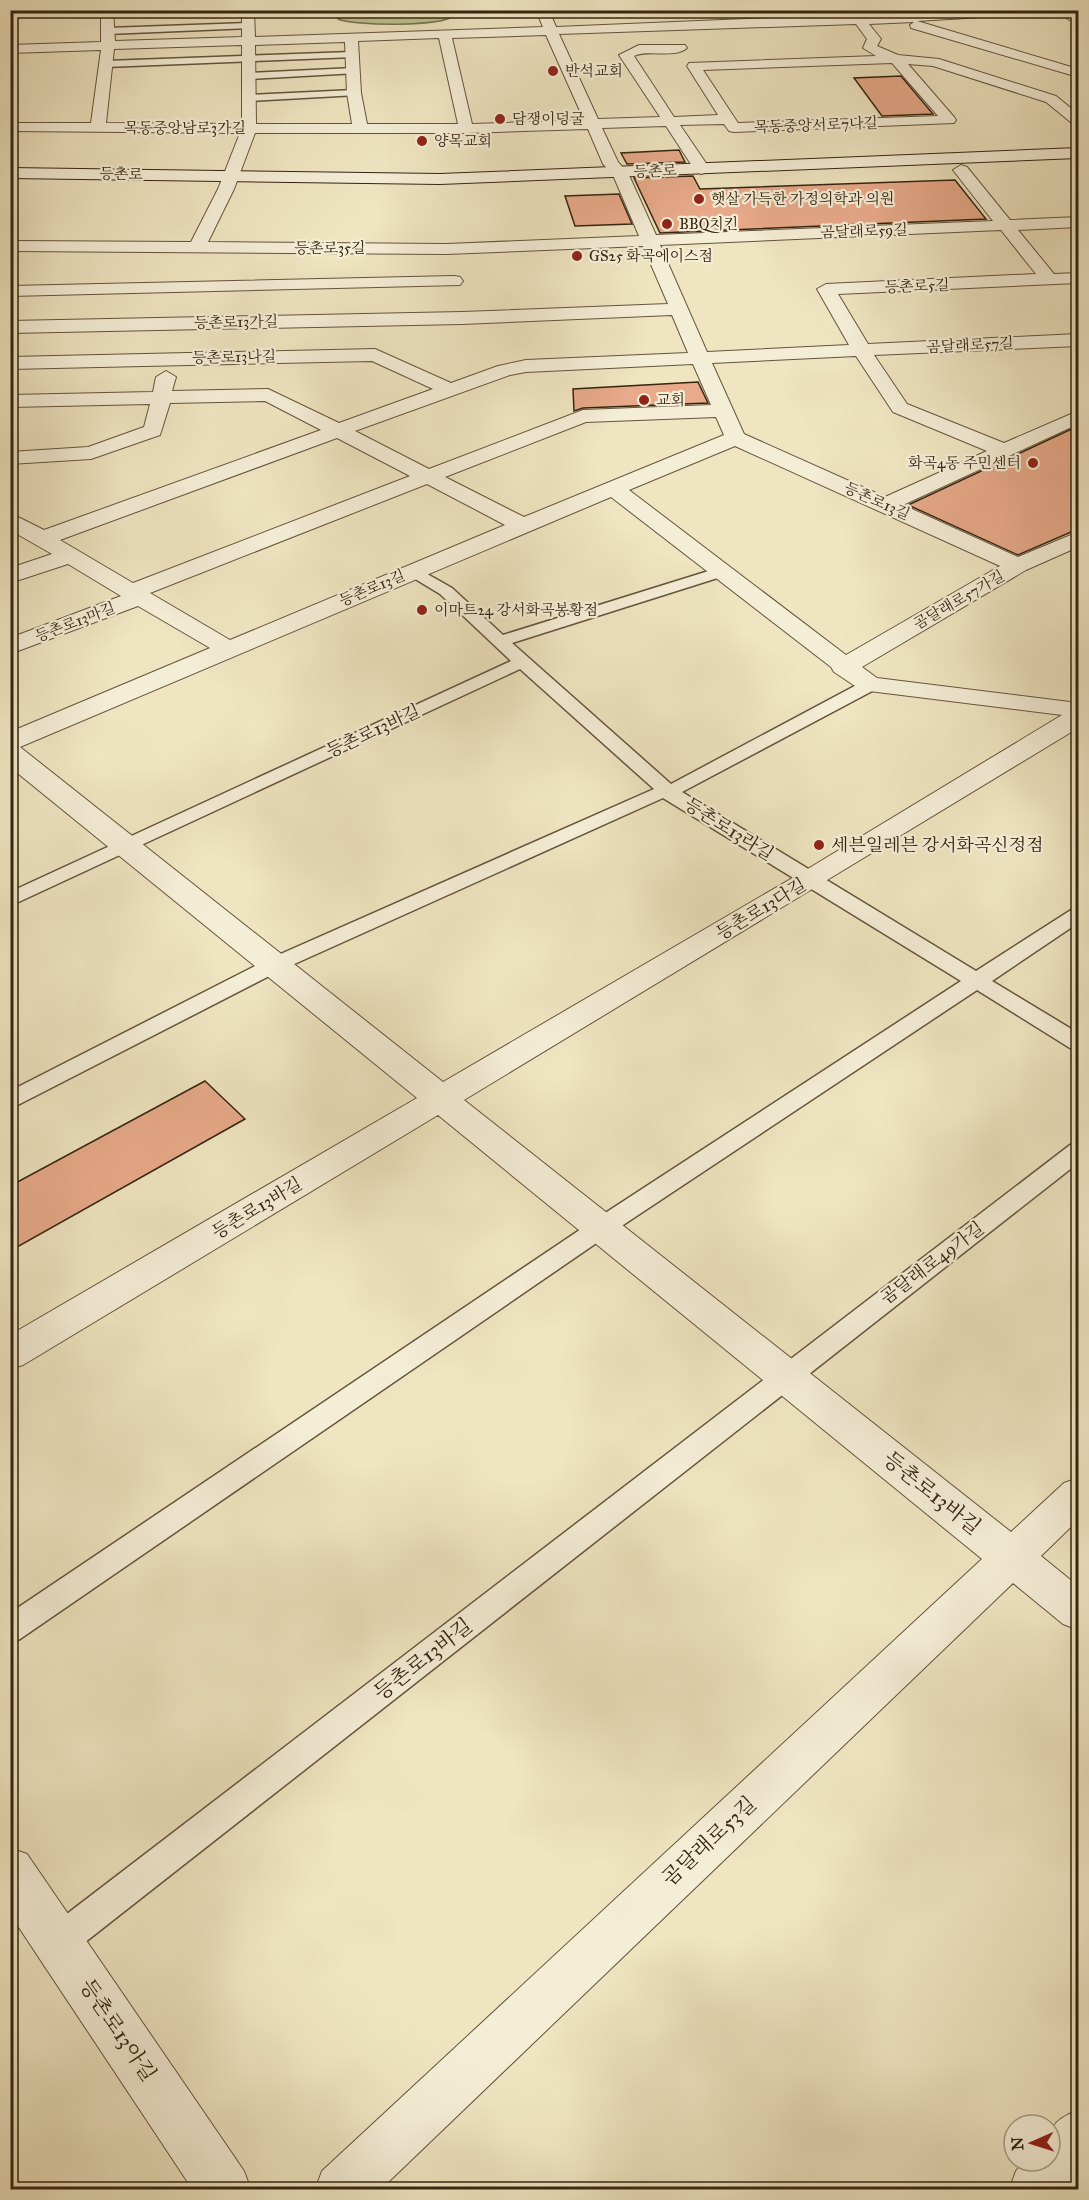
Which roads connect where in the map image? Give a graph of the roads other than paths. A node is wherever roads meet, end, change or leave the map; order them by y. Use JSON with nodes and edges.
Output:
{"nodes":[{"id":1,"x":107,"y":10,"type":"edge"},
{"id":2,"x":248,"y":10,"type":"edge"},
{"id":3,"x":542,"y":10,"type":"edge"},
{"id":4,"x":719,"y":10,"type":"edge"},
{"id":5,"x":1028,"y":10,"type":"edge"},
{"id":6,"x":1059,"y":10,"type":"edge"},
{"id":7,"x":965,"y":12,"type":"edge"},
{"id":8,"x":892,"y":15,"type":"edge"},
{"id":9,"x":860,"y":20,"type":"junction"},
{"id":10,"x":1078,"y":21,"type":"edge"},
{"id":11,"x":726,"y":25,"type":"junction"},
{"id":12,"x":551,"y":31,"type":"junction"},
{"id":13,"x":248,"y":33,"type":"junction"},
{"id":14,"x":445,"y":34,"type":"junction"},
{"id":15,"x":351,"y":37,"type":"junction"},
{"id":16,"x":108,"y":38,"type":"junction"},
{"id":17,"x":851,"y":45,"type":"dead end"},
{"id":18,"x":696,"y":47,"type":"dead end"},
{"id":19,"x":870,"y":48,"type":"junction"},
{"id":20,"x":10,"y":49,"type":"edge"},
{"id":21,"x":1067,"y":54,"type":"dead end"},
{"id":22,"x":351,"y":55,"type":"junction"},
{"id":23,"x":248,"y":59,"type":"junction"},
{"id":24,"x":896,"y":59,"type":"junction"},
{"id":25,"x":1034,"y":60,"type":"junction"},
{"id":26,"x":106,"y":64,"type":"junction"},
{"id":27,"x":354,"y":71,"type":"junction"},
{"id":28,"x":1078,"y":73,"type":"edge"},
{"id":29,"x":248,"y":76,"type":"junction"},
{"id":30,"x":354,"y":93,"type":"junction"},
{"id":31,"x":249,"y":98,"type":"junction"},
{"id":32,"x":728,"y":119,"type":"junction"},
{"id":33,"x":671,"y":121,"type":"junction"},
{"id":34,"x":1078,"y":121,"type":"edge"},
{"id":35,"x":593,"y":124,"type":"junction"},
{"id":36,"x":10,"y":127,"type":"edge"},
{"id":37,"x":98,"y":128,"type":"junction"},
{"id":38,"x":249,"y":128,"type":"junction"},
{"id":39,"x":360,"y":129,"type":"junction"},
{"id":40,"x":466,"y":129,"type":"junction"},
{"id":41,"x":1078,"y":153,"type":"edge"},
{"id":42,"x":1078,"y":165,"type":"edge"},
{"id":43,"x":702,"y":169,"type":"junction"},
{"id":44,"x":961,"y":170,"type":"junction"},
{"id":45,"x":10,"y":173,"type":"edge"},
{"id":46,"x":622,"y":178,"type":"junction"},
{"id":47,"x":229,"y":182,"type":"junction"},
{"id":48,"x":10,"y":188,"type":"edge"},
{"id":49,"x":1078,"y":222,"type":"edge"},
{"id":50,"x":1005,"y":225,"type":"junction"},
{"id":51,"x":650,"y":240,"type":"junction"},
{"id":52,"x":10,"y":246,"type":"edge"},
{"id":53,"x":197,"y":247,"type":"junction"},
{"id":54,"x":447,"y":249,"type":"junction"},
{"id":55,"x":1078,"y":278,"type":"edge"},
{"id":56,"x":1050,"y":280,"type":"junction"},
{"id":57,"x":454,"y":281,"type":"junction"},
{"id":58,"x":10,"y":291,"type":"edge"},
{"id":59,"x":680,"y":309,"type":"junction"},
{"id":60,"x":462,"y":318,"type":"junction"},
{"id":61,"x":180,"y":323,"type":"junction"},
{"id":62,"x":10,"y":327,"type":"edge"},
{"id":63,"x":1078,"y":340,"type":"edge"},
{"id":64,"x":862,"y":351,"type":"junction"},
{"id":65,"x":171,"y":358,"type":"junction"},
{"id":66,"x":701,"y":358,"type":"junction"},
{"id":67,"x":10,"y":363,"type":"edge"},
{"id":68,"x":450,"y":390,"type":"junction"},
{"id":69,"x":161,"y":396,"type":"junction"},
{"id":70,"x":10,"y":401,"type":"edge"},
{"id":71,"x":724,"y":411,"type":"junction"},
{"id":72,"x":1078,"y":417,"type":"edge"},
{"id":73,"x":336,"y":432,"type":"junction"},
{"id":74,"x":735,"y":438,"type":"junction"},
{"id":75,"x":1005,"y":451,"type":"junction"},
{"id":76,"x":10,"y":458,"type":"edge"},
{"id":77,"x":426,"y":477,"type":"junction"},
{"id":78,"x":613,"y":488,"type":"junction"},
{"id":79,"x":886,"y":505,"type":"junction"},
{"id":80,"x":10,"y":520,"type":"edge"},
{"id":81,"x":523,"y":525,"type":"junction"},
{"id":82,"x":41,"y":539,"type":"junction"},
{"id":83,"x":1078,"y":539,"type":"edge"},
{"id":84,"x":69,"y":556,"type":"junction"},
{"id":85,"x":1018,"y":565,"type":"junction"},
{"id":86,"x":412,"y":571,"type":"junction"},
{"id":87,"x":721,"y":572,"type":"junction"},
{"id":88,"x":10,"y":576,"type":"edge"},
{"id":89,"x":135,"y":594,"type":"junction"},
{"id":90,"x":502,"y":641,"type":"junction"},
{"id":91,"x":10,"y":647,"type":"edge"},
{"id":92,"x":228,"y":649,"type":"junction"},
{"id":93,"x":522,"y":662,"type":"junction"},
{"id":94,"x":843,"y":667,"type":"junction"},
{"id":95,"x":870,"y":685,"type":"junction"},
{"id":96,"x":1078,"y":711,"type":"edge"},
{"id":97,"x":1078,"y":717,"type":"edge"},
{"id":98,"x":10,"y":742,"type":"edge"},
{"id":99,"x":10,"y":753,"type":"edge"},
{"id":100,"x":669,"y":792,"type":"junction"},
{"id":101,"x":127,"y":846,"type":"junction"},
{"id":102,"x":811,"y":879,"type":"junction"},
{"id":103,"x":10,"y":900,"type":"edge"},
{"id":104,"x":1078,"y":914,"type":"edge"},
{"id":105,"x":274,"y":964,"type":"junction"},
{"id":106,"x":978,"y":982,"type":"junction"},
{"id":107,"x":1078,"y":1043,"type":"edge"},
{"id":108,"x":442,"y":1098,"type":"junction"},
{"id":109,"x":10,"y":1101,"type":"edge"},
{"id":110,"x":1078,"y":1151,"type":"edge"},
{"id":111,"x":602,"y":1227,"type":"junction"},
{"id":112,"x":10,"y":1354,"type":"edge"},
{"id":113,"x":786,"y":1375,"type":"junction"},
{"id":114,"x":1078,"y":1495,"type":"edge"},
{"id":115,"x":1011,"y":1556,"type":"junction"},
{"id":116,"x":1078,"y":1611,"type":"edge"},
{"id":117,"x":10,"y":1630,"type":"edge"},
{"id":118,"x":10,"y":1871,"type":"edge"},
{"id":119,"x":58,"y":1942,"type":"junction"},
{"id":120,"x":1078,"y":2136,"type":"edge"},
{"id":121,"x":225,"y":2190,"type":"edge"},
{"id":122,"x":341,"y":2190,"type":"edge"},
{"id":123,"x":1035,"y":2190,"type":"edge"}],
"edges":[{"from":1,"to":16,"type":"street"},
{"from":2,"to":13,"type":"street"},
{"from":3,"to":12,"type":"street"},
{"from":4,"to":11,"type":"street"},
{"from":5,"to":7,"type":"street"},
{"from":6,"to":10,"type":"street"},
{"from":7,"to":8,"type":"street"},
{"from":8,"to":9,"type":"street"},
{"from":8,"to":25,"type":"street"},
{"from":9,"to":11,"type":"street"},
{"from":9,"to":19,"type":"street"},
{"from":11,"to":12,"type":"street"},
{"from":12,"to":14,"type":"street"},
{"from":12,"to":35,"type":"street"},
{"from":13,"to":15,"type":"street"},
{"from":13,"to":16,"type":"street"},
{"from":13,"to":23,"type":"street"},
{"from":14,"to":15,"type":"street"},
{"from":14,"to":40,"type":"street"},
{"from":15,"to":22,"type":"street"},
{"from":16,"to":20,"type":"street"},
{"from":16,"to":26,"type":"street"},
{"from":17,"to":19,"type":"street","name":"목동중앙서로7나길"},
{"from":18,"to":33,"type":"street"},
{"from":19,"to":24,"type":"street","name":"목동중앙서로7나길"},
{"from":21,"to":25,"type":"street"},
{"from":22,"to":23,"type":"lane"},
{"from":22,"to":27,"type":"street"},
{"from":23,"to":26,"type":"lane"},
{"from":23,"to":29,"type":"street"},
{"from":24,"to":32,"type":"street","name":"목동중앙서로7나길"},
{"from":24,"to":32,"type":"street","name":"목동중앙서로7나길"},
{"from":24,"to":34,"type":"street","name":"목동중앙서로7나길"},
{"from":25,"to":28,"type":"street"},
{"from":26,"to":37,"type":"street"},
{"from":27,"to":29,"type":"lane"},
{"from":27,"to":30,"type":"street"},
{"from":29,"to":31,"type":"street"},
{"from":30,"to":31,"type":"lane"},
{"from":30,"to":39,"type":"street"},
{"from":31,"to":38,"type":"street"},
{"from":32,"to":33,"type":"street","name":"목동중앙남로3가길"},
{"from":33,"to":35,"type":"street","name":"목동중앙남로3가길"},
{"from":33,"to":43,"type":"street"},
{"from":35,"to":40,"type":"street","name":"목동중앙남로3가길"},
{"from":35,"to":46,"type":"street"},
{"from":36,"to":37,"type":"street","name":"목동중앙남로3가길"},
{"from":37,"to":38,"type":"street","name":"목동중앙남로3가길"},
{"from":38,"to":39,"type":"street","name":"목동중앙남로3가길"},
{"from":38,"to":47,"type":"street"},
{"from":39,"to":40,"type":"street","name":"목동중앙남로3가길"},
{"from":41,"to":43,"type":"street","name":"등촌로"},
{"from":42,"to":44,"type":"street","name":"등촌로"},
{"from":43,"to":46,"type":"street","name":"등촌로"},
{"from":44,"to":46,"type":"street","name":"등촌로"},
{"from":44,"to":50,"type":"street"},
{"from":45,"to":47,"type":"street","name":"등촌로"},
{"from":46,"to":47,"type":"street","name":"등촌로"},
{"from":46,"to":51,"type":"street"},
{"from":47,"to":48,"type":"street","name":"등촌로"},
{"from":47,"to":53,"type":"street"},
{"from":49,"to":50,"type":"street","name":"곰달래로59길"},
{"from":50,"to":51,"type":"street","name":"곰달래로59길"},
{"from":50,"to":56,"type":"street"},
{"from":51,"to":54,"type":"street","name":"등촌로35길"},
{"from":51,"to":59,"type":"street"},
{"from":52,"to":53,"type":"street","name":"등촌로35길"},
{"from":53,"to":54,"type":"street","name":"등촌로35길"},
{"from":54,"to":57,"type":"street"},
{"from":55,"to":56,"type":"street","name":"등촌로5길"},
{"from":56,"to":64,"type":"street","name":"등촌로5길"},
{"from":57,"to":58,"type":"street","name":"등촌로13가길"},
{"from":57,"to":60,"type":"street"},
{"from":59,"to":60,"type":"street","name":"등촌로13가길"},
{"from":59,"to":66,"type":"street"},
{"from":60,"to":61,"type":"street","name":"등촌로13가길"},
{"from":61,"to":62,"type":"street","name":"등촌로13가길"},
{"from":61,"to":65,"type":"street"},
{"from":63,"to":64,"type":"street","name":"곰달래로57길"},
{"from":64,"to":66,"type":"street","name":"곰달래로57길"},
{"from":64,"to":75,"type":"street"},
{"from":65,"to":67,"type":"street","name":"등촌로13나길"},
{"from":65,"to":68,"type":"street","name":"등촌로13나길"},
{"from":65,"to":69,"type":"street"},
{"from":66,"to":68,"type":"street"},
{"from":66,"to":71,"type":"street"},
{"from":68,"to":73,"type":"street"},
{"from":69,"to":70,"type":"street"},
{"from":69,"to":73,"type":"street"},
{"from":69,"to":76,"type":"street"},
{"from":71,"to":74,"type":"street"},
{"from":71,"to":77,"type":"street"},
{"from":72,"to":75,"type":"street"},
{"from":73,"to":77,"type":"street"},
{"from":73,"to":82,"type":"street"},
{"from":74,"to":78,"type":"street","name":"등촌로13길"},
{"from":74,"to":79,"type":"street","name":"등촌로13길"},
{"from":75,"to":79,"type":"street"},
{"from":77,"to":81,"type":"street"},
{"from":77,"to":89,"type":"street"},
{"from":78,"to":81,"type":"street","name":"등촌로13길"},
{"from":78,"to":87,"type":"street"},
{"from":79,"to":85,"type":"street","name":"등촌로13길"},
{"from":80,"to":82,"type":"street","name":"등촌로13마길"},
{"from":81,"to":86,"type":"street","name":"등촌로13길"},
{"from":82,"to":84,"type":"street","name":"등촌로13마길"},
{"from":83,"to":85,"type":"street","name":"곰달래로57가길"},
{"from":84,"to":88,"type":"street"},
{"from":84,"to":89,"type":"street","name":"등촌로13마길"},
{"from":85,"to":94,"type":"street","name":"곰달래로57가길"},
{"from":86,"to":90,"type":"lane","name":"등촌로13라길"},
{"from":86,"to":92,"type":"street","name":"등촌로13길"},
{"from":87,"to":90,"type":"lane"},
{"from":87,"to":94,"type":"street"},
{"from":89,"to":91,"type":"street","name":"등촌로13마길"},
{"from":89,"to":92,"type":"street","name":"등촌로13마길"},
{"from":90,"to":93,"type":"lane","name":"등촌로13라길"},
{"from":92,"to":98,"type":"street","name":"등촌로13길"},
{"from":93,"to":100,"type":"lane","name":"등촌로13라길"},
{"from":93,"to":101,"type":"lane","name":"등촌로13바길"},
{"from":94,"to":95,"type":"street"},
{"from":95,"to":96,"type":"street"},
{"from":95,"to":100,"type":"lane"},
{"from":97,"to":102,"type":"street","name":"등촌로13다길"},
{"from":99,"to":101,"type":"street","name":"등촌로13바길"},
{"from":100,"to":102,"type":"lane","name":"등촌로13라길"},
{"from":100,"to":105,"type":"lane"},
{"from":101,"to":103,"type":"lane","name":"등촌로13바길"},
{"from":101,"to":105,"type":"street","name":"등촌로13바길"},
{"from":102,"to":106,"type":"lane","name":"등촌로13라길"},
{"from":102,"to":108,"type":"street","name":"등촌로13다길"},
{"from":104,"to":106,"type":"lane"},
{"from":105,"to":108,"type":"street","name":"등촌로13바길"},
{"from":105,"to":109,"type":"lane"},
{"from":106,"to":107,"type":"lane","name":"등촌로13라길"},
{"from":106,"to":111,"type":"lane"},
{"from":108,"to":111,"type":"street","name":"등촌로13바길"},
{"from":108,"to":112,"type":"street","name":"등촌로13바길"},
{"from":110,"to":113,"type":"lane","name":"곰달래로49가길"},
{"from":111,"to":113,"type":"street","name":"등촌로13바길"},
{"from":111,"to":117,"type":"lane"},
{"from":113,"to":115,"type":"street","name":"등촌로13바길"},
{"from":113,"to":119,"type":"lane","name":"등촌로13바길"},
{"from":114,"to":115,"type":"street","name":"곰달래로53길"},
{"from":115,"to":116,"type":"street","name":"등촌로13바길"},
{"from":115,"to":122,"type":"street","name":"곰달래로53길"},
{"from":118,"to":119,"type":"street","name":"등촌로13아길"},
{"from":119,"to":121,"type":"street","name":"등촌로13아길"},
{"from":120,"to":123,"type":"street"}]}
